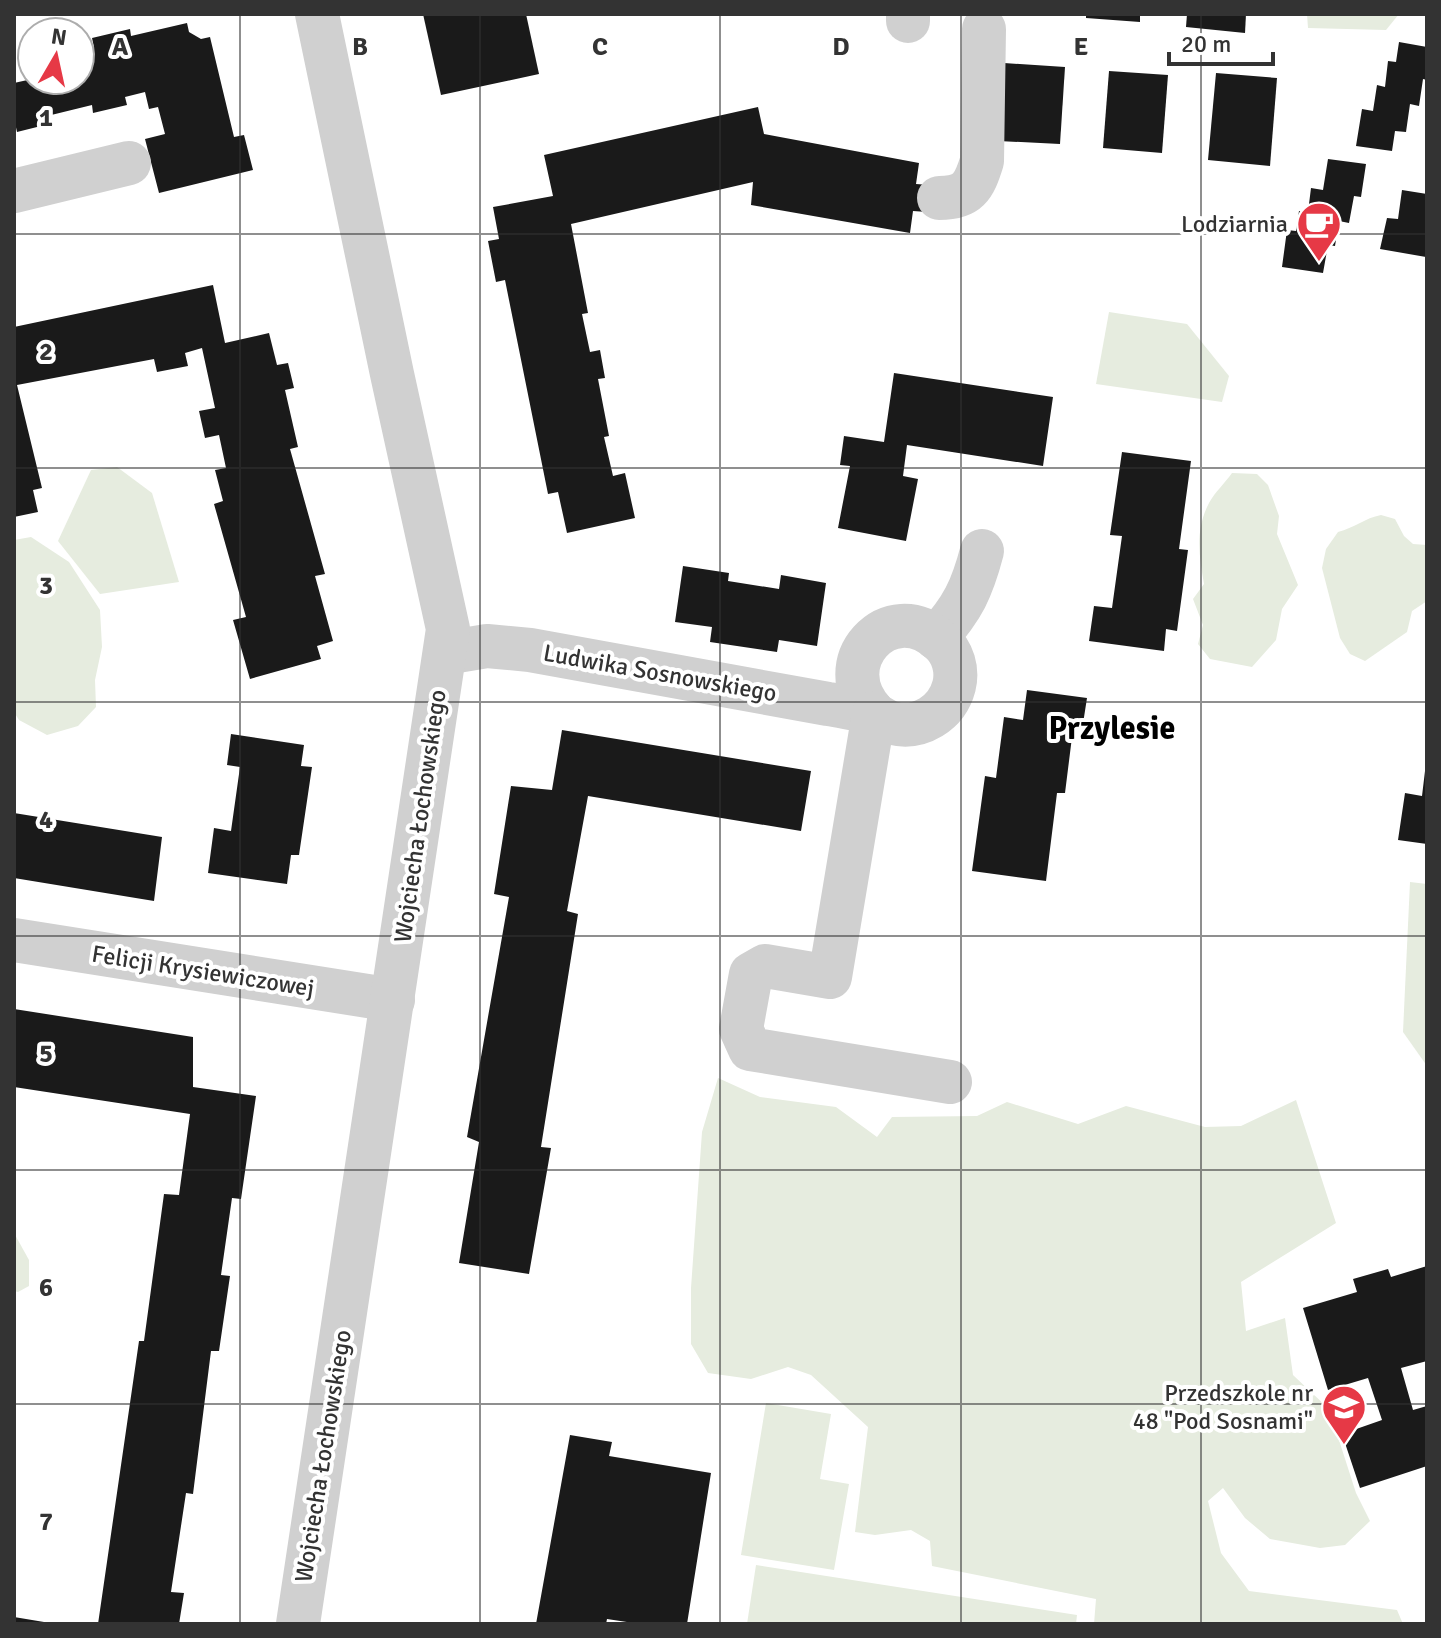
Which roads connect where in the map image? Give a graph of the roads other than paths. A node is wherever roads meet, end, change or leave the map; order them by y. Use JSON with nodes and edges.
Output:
{"nodes":[{"id":1,"x":317,"y":14,"type":"edge"},
{"id":2,"x":984,"y":29,"type":"dead end"},
{"id":3,"x":129,"y":163,"type":"dead end"},
{"id":4,"x":14,"y":191,"type":"edge"},
{"id":5,"x":939,"y":198,"type":"dead end"},
{"id":6,"x":982,"y":551,"type":"dead end"},
{"id":7,"x":936,"y":638,"type":"junction"},
{"id":8,"x":445,"y":653,"type":"junction"},
{"id":9,"x":874,"y":713,"type":"junction"},
{"id":10,"x":14,"y":940,"type":"edge"},
{"id":11,"x":393,"y":1000,"type":"junction"},
{"id":12,"x":950,"y":1082,"type":"dead end"},
{"id":13,"x":298,"y":1624,"type":"edge"}],
"edges":[{"from":1,"to":8,"type":"street","name":"Wojciecha Łochowskiego"},
{"from":2,"to":5,"type":"street"},
{"from":3,"to":4,"type":"street"},
{"from":6,"to":7,"type":"street"},
{"from":7,"to":9,"type":"street"},
{"from":7,"to":9,"type":"street","name":"Ludwika Sosnowskiego"},
{"from":8,"to":9,"type":"street","name":"Ludwika Sosnowskiego"},
{"from":8,"to":11,"type":"street","name":"Wojciecha Łochowskiego"},
{"from":9,"to":12,"type":"street"},
{"from":10,"to":11,"type":"street","name":"Felicji Krysiewiczowej"},
{"from":11,"to":13,"type":"street","name":"Wojciecha Łochowskiego"}]}
